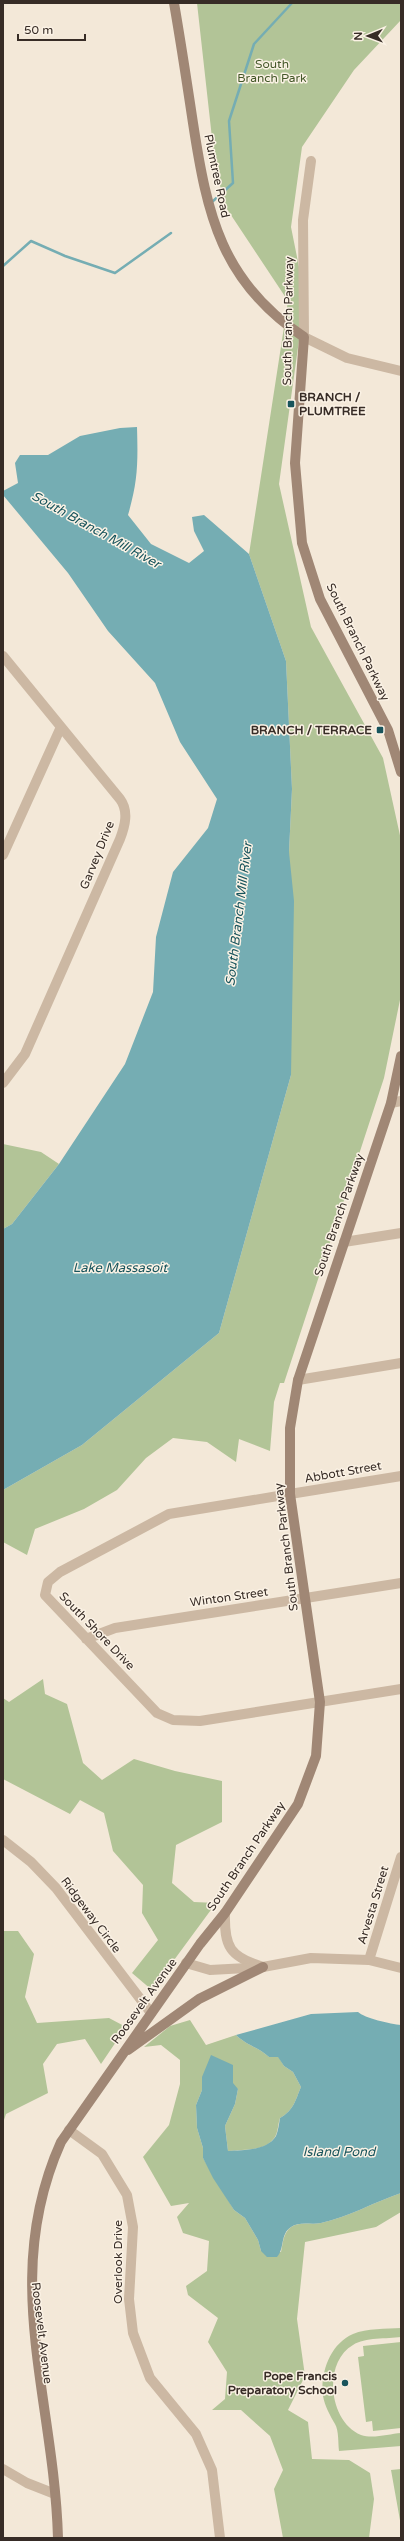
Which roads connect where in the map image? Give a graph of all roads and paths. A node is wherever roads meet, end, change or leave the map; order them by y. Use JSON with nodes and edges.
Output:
{"nodes":[{"id":1,"x":174,"y":3,"type":"edge"},
{"id":2,"x":310,"y":161,"type":"dead end"},
{"id":3,"x":304,"y":337,"type":"junction"},
{"id":4,"x":401,"y":371,"type":"edge"},
{"id":5,"x":3,"y":656,"type":"edge"},
{"id":6,"x":60,"y":729,"type":"junction"},
{"id":7,"x":401,"y":772,"type":"edge"},
{"id":8,"x":3,"y":855,"type":"edge"},
{"id":9,"x":401,"y":1056,"type":"edge"},
{"id":10,"x":3,"y":1083,"type":"edge"},
{"id":11,"x":396,"y":1102,"type":"edge"},
{"id":12,"x":401,"y":1233,"type":"edge"},
{"id":13,"x":344,"y":1242,"type":"junction"},
{"id":14,"x":401,"y":1363,"type":"edge"},
{"id":15,"x":298,"y":1380,"type":"junction"},
{"id":16,"x":401,"y":1476,"type":"edge"},
{"id":17,"x":290,"y":1494,"type":"junction"},
{"id":18,"x":401,"y":1583,"type":"edge"},
{"id":19,"x":305,"y":1600,"type":"junction"},
{"id":20,"x":86,"y":1639,"type":"junction"},
{"id":21,"x":401,"y":1689,"type":"edge"},
{"id":22,"x":320,"y":1702,"type":"junction"},
{"id":23,"x":3,"y":1840,"type":"edge"},
{"id":24,"x":401,"y":1857,"type":"edge"},
{"id":25,"x":225,"y":1913,"type":"junction"},
{"id":26,"x":370,"y":1960,"type":"junction"},
{"id":27,"x":186,"y":1963,"type":"junction"},
{"id":28,"x":263,"y":1966,"type":"junction"},
{"id":29,"x":401,"y":1968,"type":"edge"},
{"id":30,"x":151,"y":2013,"type":"junction"},
{"id":31,"x":119,"y":2058,"type":"junction"},
{"id":32,"x":69,"y":2130,"type":"junction"},
{"id":33,"x":23,"y":2255,"type":"dead end"},
{"id":34,"x":22,"y":2281,"type":"dead end"},
{"id":35,"x":3,"y":2469,"type":"edge"},
{"id":36,"x":55,"y":2494,"type":"junction"},
{"id":37,"x":58,"y":2538,"type":"edge"},
{"id":38,"x":220,"y":2538,"type":"edge"}],
"edges":[{"from":1,"to":3,"type":"main road","name":"Plumtree Road"},
{"from":2,"to":3,"type":"street","name":"South Branch Parkway"},
{"from":3,"to":4,"type":"street","name":"Plumtree Road"},
{"from":3,"to":7,"type":"main road","name":"South Branch Parkway"},
{"from":5,"to":6,"type":"street","name":"Garvey Drive"},
{"from":6,"to":8,"type":"street"},
{"from":6,"to":10,"type":"street","name":"Garvey Drive"},
{"from":9,"to":11,"type":"main road","name":"South Branch Parkway"},
{"from":11,"to":13,"type":"main road","name":"South Branch Parkway"},
{"from":12,"to":13,"type":"street"},
{"from":13,"to":15,"type":"main road","name":"South Branch Parkway"},
{"from":14,"to":15,"type":"street"},
{"from":15,"to":17,"type":"main road","name":"South Branch Parkway"},
{"from":16,"to":17,"type":"street","name":"Abbott Street"},
{"from":17,"to":19,"type":"main road","name":"South Branch Parkway"},
{"from":17,"to":20,"type":"street","name":"South Shore Drive"},
{"from":18,"to":19,"type":"street","name":"Winton Street"},
{"from":19,"to":20,"type":"street","name":"Winton Street"},
{"from":19,"to":22,"type":"main road","name":"South Branch Parkway"},
{"from":20,"to":22,"type":"street","name":"South Shore Drive"},
{"from":21,"to":22,"type":"street","name":"South Shore Drive"},
{"from":22,"to":25,"type":"main road","name":"South Branch Parkway"},
{"from":23,"to":30,"type":"street","name":"Ridgeway Circle"},
{"from":24,"to":26,"type":"street","name":"Arvesta Street"},
{"from":25,"to":27,"type":"main road","name":"South Branch Parkway"},
{"from":25,"to":28,"type":"street"},
{"from":26,"to":28,"type":"street","name":"Roosevelt Avenue"},
{"from":26,"to":29,"type":"street","name":"Roosevelt Avenue"},
{"from":27,"to":28,"type":"street","name":"Roosevelt Avenue"},
{"from":27,"to":30,"type":"main road","name":"Roosevelt Avenue"},
{"from":28,"to":31,"type":"main road","name":"Roosevelt Avenue"},
{"from":30,"to":31,"type":"main road","name":"Roosevelt Avenue"},
{"from":31,"to":32,"type":"main road","name":"Roosevelt Avenue"},
{"from":32,"to":33,"type":"main road","name":"Roosevelt Avenue"},
{"from":32,"to":38,"type":"street","name":"Overlook Drive"},
{"from":34,"to":36,"type":"main road","name":"Roosevelt Avenue"},
{"from":35,"to":36,"type":"street"},
{"from":36,"to":37,"type":"main road","name":"Roosevelt Avenue"}]}
